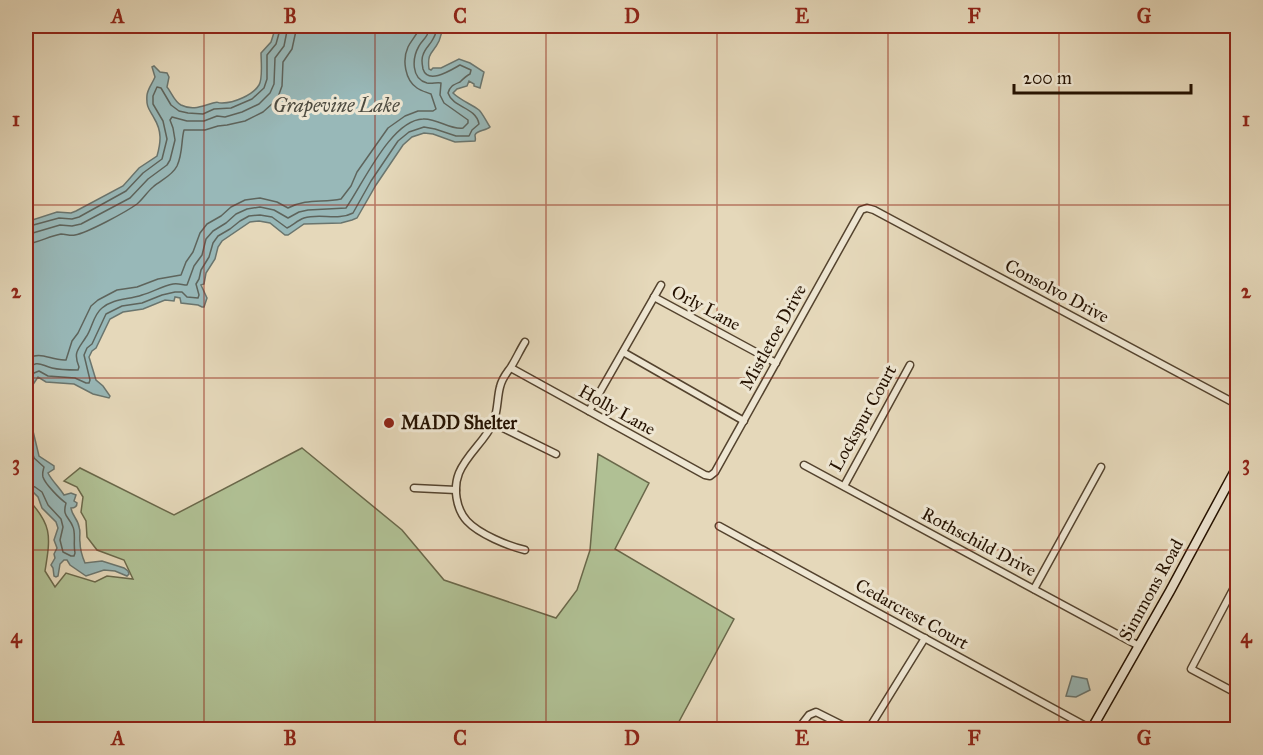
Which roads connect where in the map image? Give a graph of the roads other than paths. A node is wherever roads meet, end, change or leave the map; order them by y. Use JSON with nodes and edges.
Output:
{"nodes":[{"id":1,"x":861,"y":210,"type":"joint"},
{"id":2,"x":661,"y":285,"type":"dead end"},
{"id":3,"x":654,"y":297,"type":"junction"},
{"id":4,"x":525,"y":342,"type":"dead end"},
{"id":5,"x":623,"y":352,"type":"junction"},
{"id":6,"x":776,"y":363,"type":"junction"},
{"id":7,"x":910,"y":365,"type":"dead end"},
{"id":8,"x":511,"y":368,"type":"junction"},
{"id":9,"x":1238,"y":405,"type":"edge"},
{"id":10,"x":589,"y":411,"type":"junction"},
{"id":11,"x":744,"y":421,"type":"junction"},
{"id":12,"x":493,"y":423,"type":"junction"},
{"id":13,"x":556,"y":454,"type":"dead end"},
{"id":14,"x":804,"y":465,"type":"dead end"},
{"id":15,"x":1238,"y":465,"type":"edge"},
{"id":16,"x":1101,"y":467,"type":"dead end"},
{"id":17,"x":710,"y":476,"type":"joint"},
{"id":18,"x":844,"y":486,"type":"junction"},
{"id":19,"x":414,"y":488,"type":"dead end"},
{"id":20,"x":456,"y":490,"type":"junction"},
{"id":21,"x":719,"y":526,"type":"dead end"},
{"id":22,"x":525,"y":550,"type":"dead end"},
{"id":23,"x":1238,"y":580,"type":"edge"},
{"id":24,"x":1035,"y":589,"type":"junction"},
{"id":25,"x":1229,"y":594,"type":"junction"},
{"id":26,"x":1238,"y":599,"type":"edge"},
{"id":27,"x":925,"y":638,"type":"junction"},
{"id":28,"x":1139,"y":646,"type":"junction"},
{"id":29,"x":1238,"y":694,"type":"edge"},
{"id":30,"x":802,"y":724,"type":"dead end"},
{"id":31,"x":852,"y":729,"type":"edge"},
{"id":32,"x":868,"y":729,"type":"edge"},
{"id":33,"x":1091,"y":729,"type":"edge"}],
"edges":[{"from":1,"to":6,"type":"street","name":"Mistletoe Drive"},
{"from":1,"to":9,"type":"street","name":"Consolvo Drive"},
{"from":2,"to":3,"type":"street"},
{"from":3,"to":5,"type":"street"},
{"from":3,"to":6,"type":"street","name":"Orly Lane"},
{"from":4,"to":8,"type":"street"},
{"from":5,"to":10,"type":"street"},
{"from":5,"to":11,"type":"street"},
{"from":6,"to":11,"type":"street","name":"Mistletoe Drive"},
{"from":7,"to":18,"type":"street","name":"Lockspur Court"},
{"from":8,"to":10,"type":"street","name":"Holly Lane"},
{"from":8,"to":12,"type":"street"},
{"from":10,"to":17,"type":"street","name":"Holly Lane"},
{"from":11,"to":17,"type":"street","name":"Mistletoe Drive"},
{"from":12,"to":13,"type":"street"},
{"from":12,"to":20,"type":"street"},
{"from":14,"to":18,"type":"street","name":"Rothschild Drive"},
{"from":15,"to":28,"type":"street","name":"Simmons Road"},
{"from":16,"to":24,"type":"street"},
{"from":18,"to":24,"type":"street","name":"Rothschild Drive"},
{"from":19,"to":20,"type":"street"},
{"from":20,"to":22,"type":"street"},
{"from":21,"to":27,"type":"street","name":"Cedarcrest Court"},
{"from":23,"to":25,"type":"street"},
{"from":24,"to":28,"type":"street","name":"Rothschild Drive"},
{"from":25,"to":26,"type":"street"},
{"from":25,"to":29,"type":"street"},
{"from":27,"to":32,"type":"street"},
{"from":27,"to":33,"type":"street","name":"Cedarcrest Court"},
{"from":28,"to":33,"type":"street","name":"Simmons Road"},
{"from":30,"to":31,"type":"street"}]}
